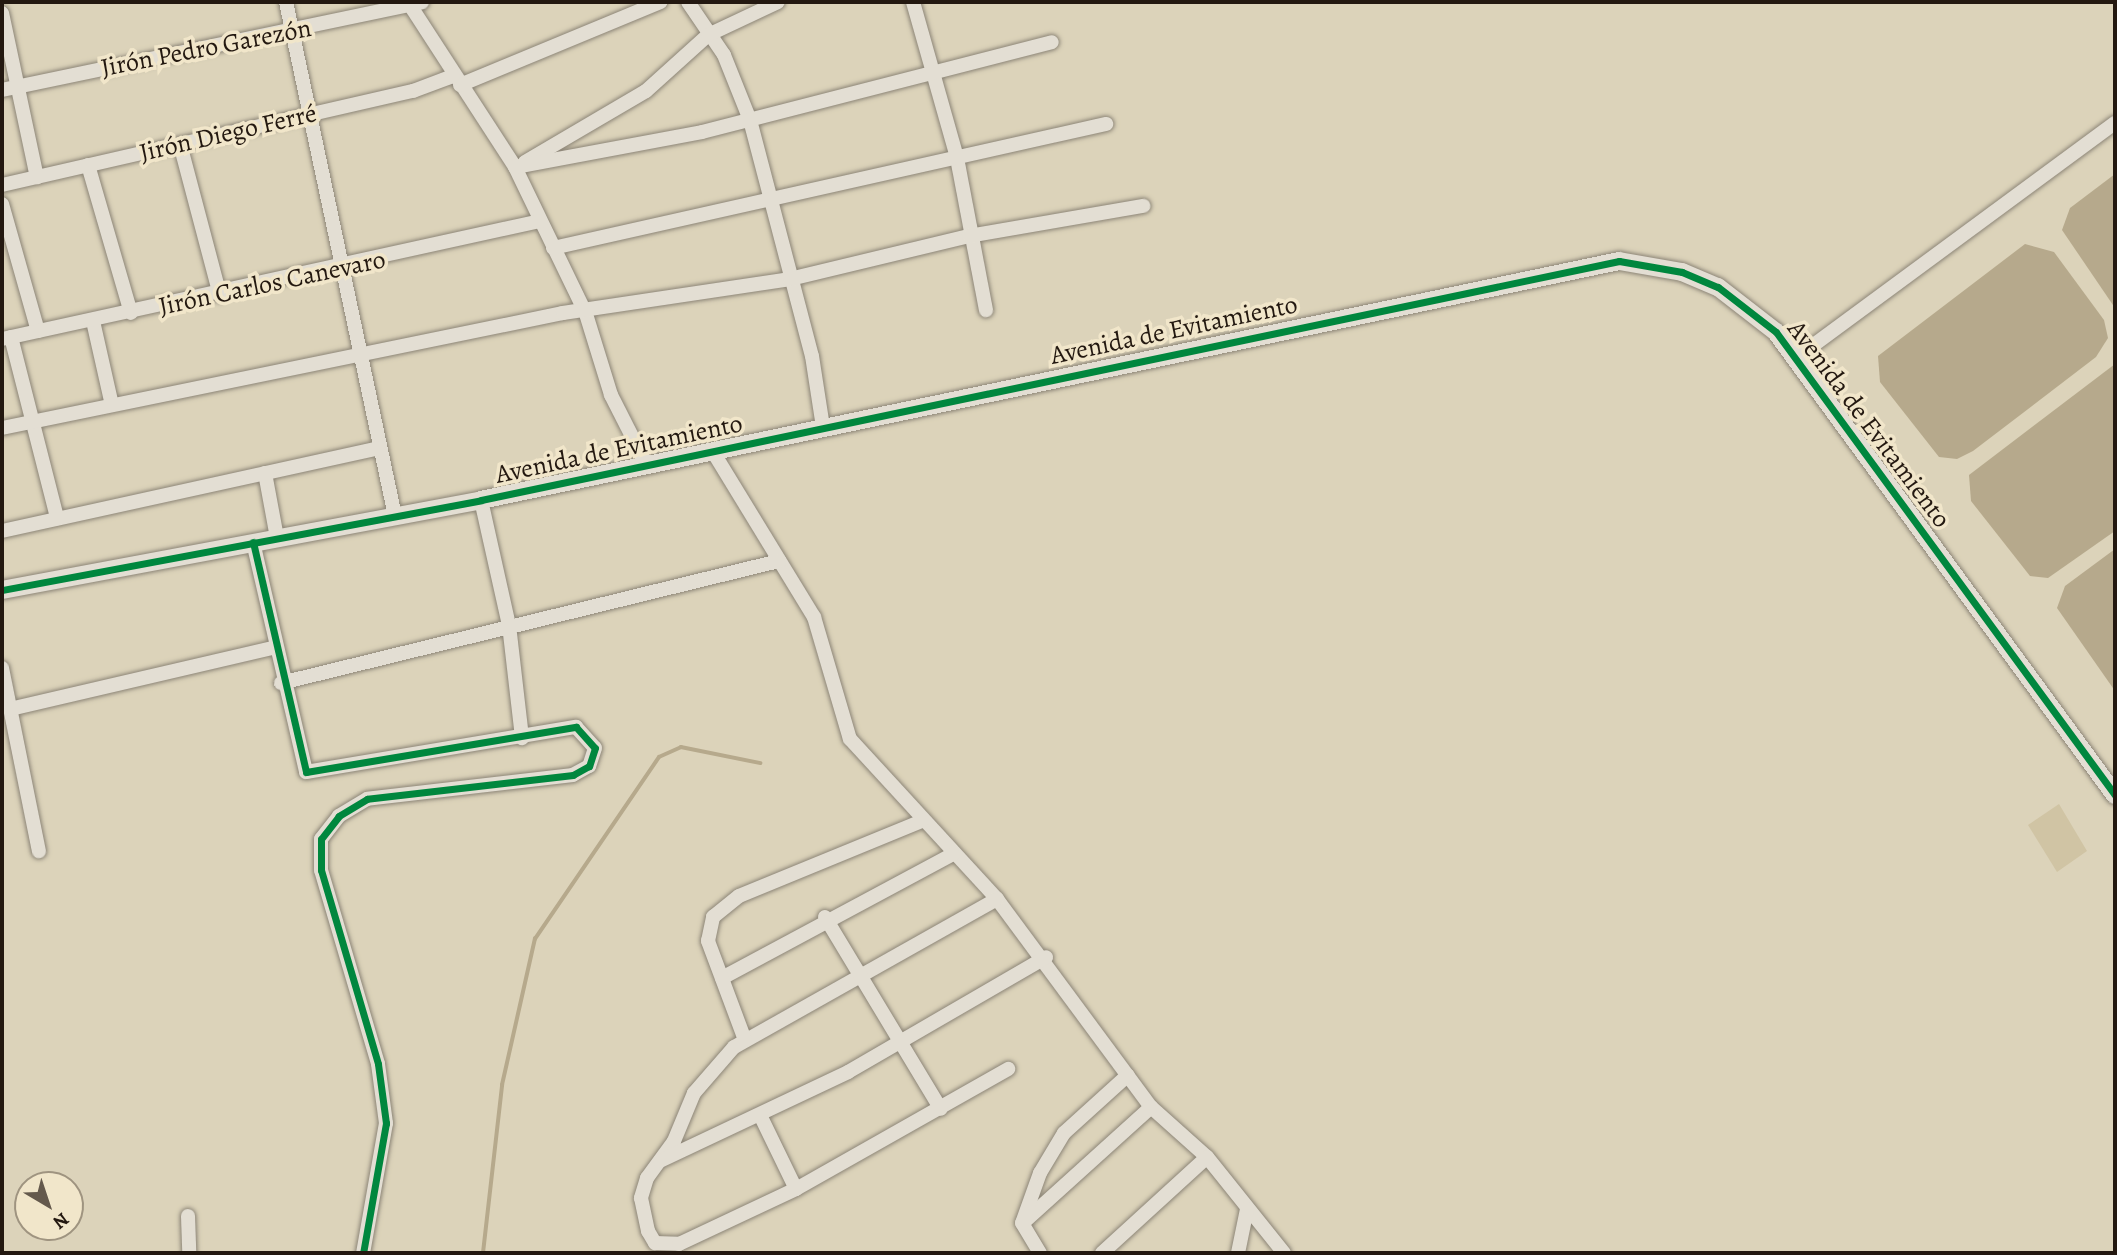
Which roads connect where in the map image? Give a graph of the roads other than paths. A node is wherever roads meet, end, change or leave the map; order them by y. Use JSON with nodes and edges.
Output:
{"nodes":[{"id":1,"x":286,"y":2,"type":"edge"},
{"id":2,"x":660,"y":2,"type":"edge"},
{"id":3,"x":688,"y":2,"type":"edge"},
{"id":4,"x":778,"y":2,"type":"edge"},
{"id":5,"x":913,"y":2,"type":"edge"},
{"id":6,"x":413,"y":3,"type":"edge"},
{"id":7,"x":2,"y":13,"type":"edge"},
{"id":8,"x":292,"y":29,"type":"junction"},
{"id":9,"x":708,"y":35,"type":"junction"},
{"id":10,"x":1052,"y":43,"type":"dead end"},
{"id":11,"x":934,"y":75,"type":"junction"},
{"id":12,"x":457,"y":81,"type":"junction"},
{"id":13,"x":17,"y":86,"type":"junction"},
{"id":14,"x":2,"y":90,"type":"edge"},
{"id":15,"x":312,"y":114,"type":"junction"},
{"id":16,"x":750,"y":120,"type":"junction"},
{"id":17,"x":2115,"y":123,"type":"edge"},
{"id":18,"x":1106,"y":124,"type":"dead end"},
{"id":19,"x":180,"y":144,"type":"junction"},
{"id":20,"x":957,"y":158,"type":"junction"},
{"id":21,"x":88,"y":165,"type":"junction"},
{"id":22,"x":515,"y":167,"type":"junction"},
{"id":23,"x":37,"y":177,"type":"junction"},
{"id":24,"x":2,"y":184,"type":"edge"},
{"id":25,"x":769,"y":200,"type":"junction"},
{"id":26,"x":2,"y":204,"type":"edge"},
{"id":27,"x":1143,"y":206,"type":"dead end"},
{"id":28,"x":540,"y":221,"type":"junction"},
{"id":29,"x":969,"y":236,"type":"junction"},
{"id":30,"x":554,"y":248,"type":"junction"},
{"id":31,"x":340,"y":268,"type":"junction"},
{"id":32,"x":790,"y":279,"type":"junction"},
{"id":33,"x":220,"y":295,"type":"junction"},
{"id":34,"x":986,"y":310,"type":"dead end"},
{"id":35,"x":131,"y":313,"type":"junction"},
{"id":36,"x":586,"y":314,"type":"junction"},
{"id":37,"x":93,"y":321,"type":"junction"},
{"id":38,"x":38,"y":331,"type":"junction"},
{"id":39,"x":6,"y":338,"type":"edge"},
{"id":40,"x":357,"y":355,"type":"junction"},
{"id":41,"x":1796,"y":358,"type":"junction"},
{"id":42,"x":111,"y":405,"type":"junction"},
{"id":43,"x":35,"y":421,"type":"junction"},
{"id":44,"x":823,"y":426,"type":"junction"},
{"id":45,"x":2,"y":428,"type":"edge"},
{"id":46,"x":379,"y":448,"type":"junction"},
{"id":47,"x":712,"y":450,"type":"junction"},
{"id":48,"x":646,"y":464,"type":"junction"},
{"id":49,"x":265,"y":473,"type":"junction"},
{"id":50,"x":481,"y":500,"type":"junction"},
{"id":51,"x":395,"y":516,"type":"junction"},
{"id":52,"x":57,"y":518,"type":"junction"},
{"id":53,"x":2,"y":531,"type":"edge"},
{"id":54,"x":277,"y":537,"type":"junction"},
{"id":55,"x":253,"y":542,"type":"junction"},
{"id":56,"x":779,"y":561,"type":"junction"},
{"id":57,"x":2,"y":590,"type":"edge"},
{"id":58,"x":509,"y":625,"type":"junction"},
{"id":59,"x":273,"y":648,"type":"junction"},
{"id":60,"x":2,"y":668,"type":"edge"},
{"id":61,"x":281,"y":683,"type":"junction"},
{"id":62,"x":8,"y":717,"type":"edge"},
{"id":63,"x":522,"y":738,"type":"junction"},
{"id":64,"x":2115,"y":795,"type":"edge"},
{"id":65,"x":922,"y":821,"type":"junction"},
{"id":66,"x":39,"y":851,"type":"dead end"},
{"id":67,"x":953,"y":854,"type":"junction"},
{"id":68,"x":997,"y":899,"type":"junction"},
{"id":69,"x":825,"y":917,"type":"junction"},
{"id":70,"x":1046,"y":957,"type":"junction"},
{"id":71,"x":722,"y":978,"type":"junction"},
{"id":72,"x":862,"y":978,"type":"junction"},
{"id":73,"x":745,"y":1040,"type":"junction"},
{"id":74,"x":900,"y":1043,"type":"junction"},
{"id":75,"x":1008,"y":1069,"type":"dead end"},
{"id":76,"x":1128,"y":1075,"type":"junction"},
{"id":77,"x":1151,"y":1107,"type":"junction"},
{"id":78,"x":941,"y":1109,"type":"junction"},
{"id":79,"x":761,"y":1117,"type":"junction"},
{"id":80,"x":1207,"y":1157,"type":"junction"},
{"id":81,"x":659,"y":1162,"type":"junction"},
{"id":82,"x":796,"y":1189,"type":"junction"},
{"id":83,"x":1247,"y":1209,"type":"junction"},
{"id":84,"x":188,"y":1216,"type":"dead end"},
{"id":85,"x":1023,"y":1223,"type":"junction"},
{"id":86,"x":192,"y":1251,"type":"edge"},
{"id":87,"x":363,"y":1253,"type":"edge"},
{"id":88,"x":1040,"y":1253,"type":"edge"},
{"id":89,"x":1102,"y":1253,"type":"edge"},
{"id":90,"x":1238,"y":1253,"type":"edge"},
{"id":91,"x":1284,"y":1253,"type":"edge"}],
"edges":[{"from":1,"to":8,"type":"street"},
{"from":2,"to":12,"type":"street","name":"Jirón Diego Ferré"},
{"from":3,"to":9,"type":"street"},
{"from":4,"to":9,"type":"street"},
{"from":5,"to":11,"type":"street"},
{"from":6,"to":8,"type":"street","name":"Jirón Pedro Garezón"},
{"from":6,"to":12,"type":"street"},
{"from":7,"to":13,"type":"street"},
{"from":8,"to":13,"type":"street","name":"Jirón Pedro Garezón"},
{"from":8,"to":15,"type":"street"},
{"from":9,"to":16,"type":"street"},
{"from":9,"to":22,"type":"street"},
{"from":10,"to":11,"type":"street"},
{"from":11,"to":16,"type":"street"},
{"from":11,"to":20,"type":"street"},
{"from":12,"to":15,"type":"street","name":"Jirón Diego Ferré"},
{"from":12,"to":22,"type":"street"},
{"from":13,"to":14,"type":"street","name":"Jirón Pedro Garezón"},
{"from":13,"to":23,"type":"street"},
{"from":15,"to":19,"type":"street","name":"Jirón Diego Ferré"},
{"from":15,"to":31,"type":"street"},
{"from":16,"to":22,"type":"street"},
{"from":16,"to":25,"type":"street"},
{"from":17,"to":41,"type":"street"},
{"from":18,"to":20,"type":"street"},
{"from":19,"to":21,"type":"street","name":"Jirón Diego Ferré"},
{"from":19,"to":33,"type":"street"},
{"from":20,"to":25,"type":"street"},
{"from":20,"to":29,"type":"street"},
{"from":21,"to":23,"type":"street","name":"Jirón Diego Ferré"},
{"from":21,"to":35,"type":"street"},
{"from":22,"to":28,"type":"street"},
{"from":23,"to":24,"type":"street","name":"Jirón Diego Ferré"},
{"from":25,"to":30,"type":"street"},
{"from":25,"to":32,"type":"street"},
{"from":26,"to":38,"type":"street"},
{"from":27,"to":29,"type":"street"},
{"from":28,"to":30,"type":"street"},
{"from":28,"to":31,"type":"street","name":"Jirón Carlos Canevaro"},
{"from":29,"to":32,"type":"street"},
{"from":29,"to":34,"type":"street"},
{"from":30,"to":36,"type":"street"},
{"from":31,"to":33,"type":"street","name":"Jirón Carlos Canevaro"},
{"from":31,"to":40,"type":"street"},
{"from":32,"to":36,"type":"street"},
{"from":32,"to":44,"type":"street"},
{"from":33,"to":35,"type":"street","name":"Jirón Carlos Canevaro"},
{"from":35,"to":37,"type":"street","name":"Jirón Carlos Canevaro"},
{"from":36,"to":40,"type":"street"},
{"from":36,"to":48,"type":"street"},
{"from":37,"to":38,"type":"street","name":"Jirón Carlos Canevaro"},
{"from":37,"to":42,"type":"street"},
{"from":38,"to":39,"type":"street","name":"Jirón Carlos Canevaro"},
{"from":39,"to":43,"type":"street"},
{"from":40,"to":42,"type":"street"},
{"from":40,"to":46,"type":"street"},
{"from":41,"to":44,"type":"street","name":"Avenida de Evitamiento"},
{"from":41,"to":64,"type":"street","name":"Avenida de Evitamiento"},
{"from":42,"to":43,"type":"street"},
{"from":43,"to":45,"type":"street"},
{"from":43,"to":52,"type":"street"},
{"from":44,"to":47,"type":"street","name":"Avenida de Evitamiento"},
{"from":46,"to":49,"type":"street"},
{"from":46,"to":51,"type":"street"},
{"from":47,"to":48,"type":"street","name":"Avenida de Evitamiento"},
{"from":47,"to":56,"type":"street"},
{"from":48,"to":50,"type":"street","name":"Avenida de Evitamiento"},
{"from":49,"to":52,"type":"street"},
{"from":49,"to":54,"type":"street"},
{"from":50,"to":51,"type":"street","name":"Avenida de Evitamiento"},
{"from":50,"to":58,"type":"street"},
{"from":51,"to":54,"type":"street","name":"Avenida de Evitamiento"},
{"from":52,"to":53,"type":"street"},
{"from":54,"to":55,"type":"street","name":"Avenida de Evitamiento"},
{"from":55,"to":57,"type":"street","name":"Avenida de Evitamiento"},
{"from":55,"to":59,"type":"street"},
{"from":56,"to":58,"type":"street"},
{"from":56,"to":65,"type":"street"},
{"from":58,"to":61,"type":"street"},
{"from":58,"to":63,"type":"street"},
{"from":59,"to":61,"type":"street"},
{"from":59,"to":62,"type":"street"},
{"from":60,"to":62,"type":"street"},
{"from":61,"to":63,"type":"street"},
{"from":62,"to":66,"type":"street"},
{"from":63,"to":87,"type":"street"},
{"from":65,"to":67,"type":"street"},
{"from":65,"to":71,"type":"street"},
{"from":67,"to":68,"type":"street"},
{"from":67,"to":69,"type":"street"},
{"from":68,"to":70,"type":"street"},
{"from":68,"to":72,"type":"street"},
{"from":69,"to":71,"type":"street"},
{"from":69,"to":72,"type":"street"},
{"from":70,"to":74,"type":"street"},
{"from":70,"to":76,"type":"street"},
{"from":71,"to":73,"type":"street"},
{"from":72,"to":73,"type":"street"},
{"from":72,"to":74,"type":"street"},
{"from":73,"to":81,"type":"street"},
{"from":74,"to":78,"type":"street"},
{"from":74,"to":79,"type":"street"},
{"from":75,"to":78,"type":"street"},
{"from":76,"to":77,"type":"street"},
{"from":76,"to":85,"type":"street"},
{"from":77,"to":80,"type":"street"},
{"from":77,"to":85,"type":"street"},
{"from":78,"to":82,"type":"street"},
{"from":79,"to":81,"type":"street"},
{"from":79,"to":82,"type":"street"},
{"from":80,"to":83,"type":"street"},
{"from":80,"to":89,"type":"street"},
{"from":81,"to":82,"type":"street"},
{"from":83,"to":90,"type":"street"},
{"from":83,"to":91,"type":"street"},
{"from":84,"to":86,"type":"street"},
{"from":85,"to":88,"type":"street"}]}
